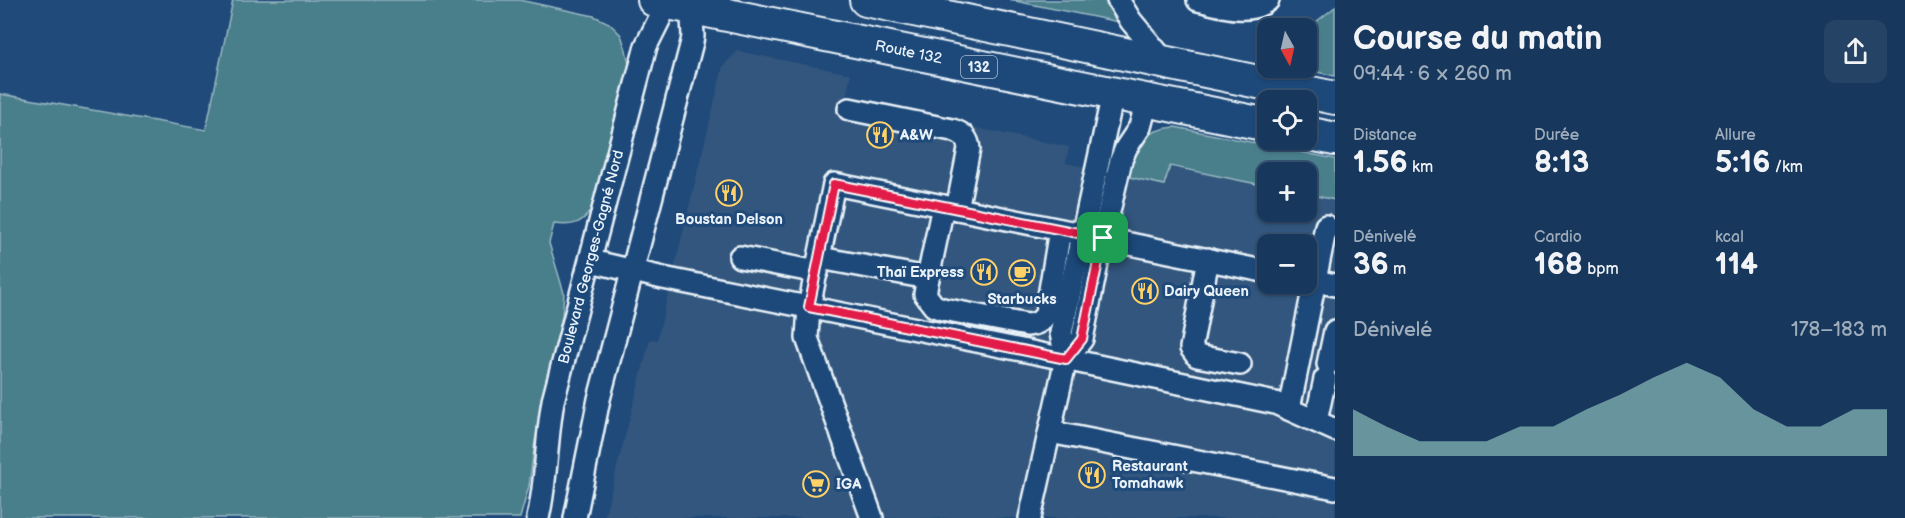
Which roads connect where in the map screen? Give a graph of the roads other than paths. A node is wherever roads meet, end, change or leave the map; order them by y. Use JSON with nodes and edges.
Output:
{"nodes":[{"id":1,"x":866,"y":0,"type":"edge"},
{"id":2,"x":1118,"y":0,"type":"edge"},
{"id":3,"x":1198,"y":0,"type":"edge"},
{"id":4,"x":1268,"y":0,"type":"edge"},
{"id":5,"x":674,"y":2,"type":"edge"},
{"id":6,"x":1166,"y":63,"type":"junction"},
{"id":7,"x":1113,"y":94,"type":"junction"},
{"id":8,"x":1335,"y":98,"type":"edge"},
{"id":9,"x":1147,"y":101,"type":"junction"},
{"id":10,"x":849,"y":109,"type":"dead end"},
{"id":11,"x":1257,"y":123,"type":"edge"},
{"id":12,"x":1317,"y":135,"type":"edge"},
{"id":13,"x":1335,"y":139,"type":"edge"},
{"id":14,"x":950,"y":207,"type":"junction"},
{"id":15,"x":1326,"y":226,"type":"dead end"},
{"id":16,"x":1060,"y":230,"type":"junction"},
{"id":17,"x":1082,"y":234,"type":"junction"},
{"id":18,"x":1103,"y":238,"type":"junction"},
{"id":19,"x":740,"y":257,"type":"dead end"},
{"id":20,"x":1208,"y":260,"type":"junction"},
{"id":21,"x":591,"y":261,"type":"junction"},
{"id":22,"x":819,"y":265,"type":"junction"},
{"id":23,"x":632,"y":270,"type":"junction"},
{"id":24,"x":1257,"y":270,"type":"edge"},
{"id":25,"x":928,"y":278,"type":"junction"},
{"id":26,"x":1319,"y":282,"type":"edge"},
{"id":27,"x":809,"y":307,"type":"junction"},
{"id":28,"x":1335,"y":331,"type":"edge"},
{"id":29,"x":1066,"y":359,"type":"junction"},
{"id":30,"x":1240,"y":364,"type":"dead end"},
{"id":31,"x":1289,"y":409,"type":"junction"},
{"id":32,"x":1326,"y":426,"type":"edge"},
{"id":33,"x":1050,"y":432,"type":"junction"},
{"id":34,"x":1335,"y":488,"type":"edge"},
{"id":35,"x":538,"y":518,"type":"edge"},
{"id":36,"x":575,"y":518,"type":"edge"},
{"id":37,"x":872,"y":518,"type":"edge"},
{"id":38,"x":1030,"y":518,"type":"edge"}],
"edges":[{"from":1,"to":6,"type":"highway"},
{"from":2,"to":6,"type":"street"},
{"from":3,"to":4,"type":"street"},
{"from":5,"to":7,"type":"highway","name":"Route 132","number":"132"},
{"from":5,"to":21,"type":"street","name":"Boulevard Georges-Gagné Nord"},
{"from":5,"to":23,"type":"street"},
{"from":6,"to":8,"type":"highway"},
{"from":7,"to":9,"type":"highway","name":"Route 132","number":"132"},
{"from":7,"to":17,"type":"street"},
{"from":9,"to":11,"type":"highway","name":"Route 132","number":"132"},
{"from":9,"to":18,"type":"street"},
{"from":10,"to":14,"type":"street"},
{"from":12,"to":13,"type":"highway"},
{"from":14,"to":16,"type":"street"},
{"from":14,"to":22,"type":"street"},
{"from":14,"to":25,"type":"street"},
{"from":15,"to":26,"type":"street"},
{"from":16,"to":17,"type":"street"},
{"from":16,"to":25,"type":"street"},
{"from":17,"to":18,"type":"street"},
{"from":17,"to":29,"type":"street"},
{"from":18,"to":20,"type":"street"},
{"from":18,"to":29,"type":"street"},
{"from":19,"to":22,"type":"street"},
{"from":20,"to":24,"type":"street"},
{"from":20,"to":30,"type":"street"},
{"from":21,"to":23,"type":"street"},
{"from":21,"to":35,"type":"street","name":"Boulevard Georges-Gagné Nord"},
{"from":22,"to":25,"type":"street"},
{"from":22,"to":27,"type":"street"},
{"from":23,"to":27,"type":"street"},
{"from":23,"to":36,"type":"street"},
{"from":26,"to":31,"type":"street"},
{"from":27,"to":29,"type":"street"},
{"from":27,"to":37,"type":"street"},
{"from":28,"to":32,"type":"street"},
{"from":29,"to":31,"type":"street"},
{"from":29,"to":33,"type":"street"},
{"from":31,"to":32,"type":"street"},
{"from":33,"to":34,"type":"street"},
{"from":33,"to":38,"type":"street"}]}
